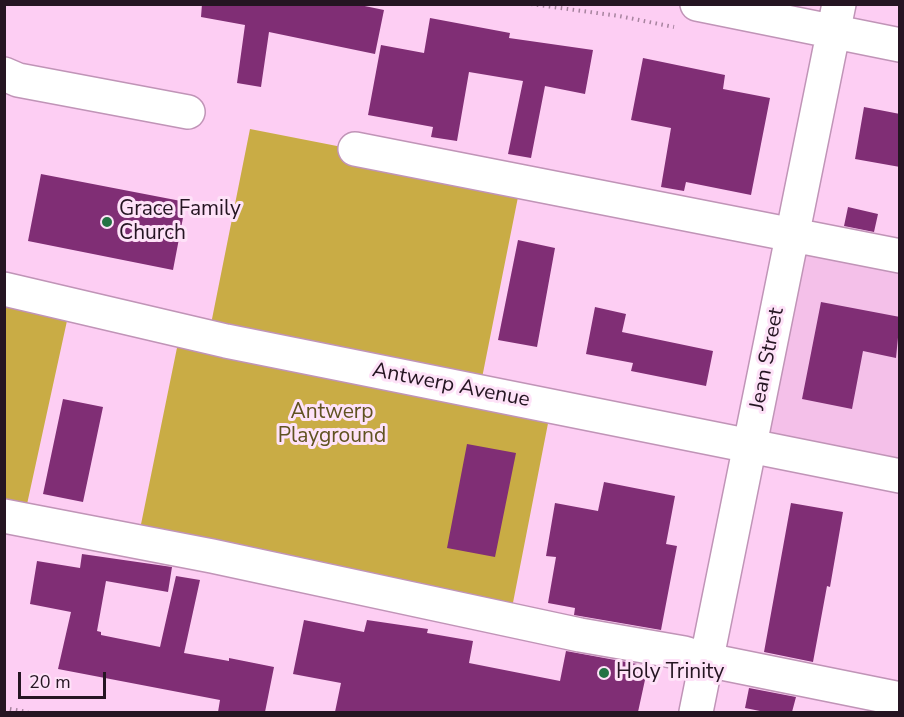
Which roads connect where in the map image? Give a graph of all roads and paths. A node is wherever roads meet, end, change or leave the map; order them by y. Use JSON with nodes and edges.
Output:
{"nodes":[{"id":1,"x":531,"y":4,"type":"edge"},
{"id":2,"x":686,"y":16,"type":"edge"},
{"id":3,"x":836,"y":18,"type":"edge"},
{"id":4,"x":900,"y":45,"type":"edge"},
{"id":5,"x":4,"y":74,"type":"edge"},
{"id":6,"x":188,"y":112,"type":"dead end"},
{"id":7,"x":355,"y":149,"type":"dead end"},
{"id":8,"x":793,"y":233,"type":"junction"},
{"id":9,"x":900,"y":256,"type":"edge"},
{"id":10,"x":4,"y":289,"type":"edge"},
{"id":11,"x":750,"y":446,"type":"junction"},
{"id":12,"x":900,"y":476,"type":"edge"},
{"id":13,"x":4,"y":516,"type":"edge"},
{"id":14,"x":707,"y":660,"type":"junction"},
{"id":15,"x":900,"y":699,"type":"edge"},
{"id":16,"x":4,"y":708,"type":"edge"},
{"id":17,"x":28,"y":712,"type":"edge"},
{"id":18,"x":696,"y":712,"type":"edge"}],
"edges":[{"from":1,"to":2,"type":"path"},
{"from":2,"to":3,"type":"street"},
{"from":3,"to":4,"type":"street"},
{"from":3,"to":8,"type":"street","name":"Jean Street"},
{"from":5,"to":6,"type":"street"},
{"from":7,"to":8,"type":"street"},
{"from":8,"to":9,"type":"street"},
{"from":8,"to":11,"type":"street","name":"Jean Street"},
{"from":10,"to":11,"type":"street","name":"Antwerp Avenue"},
{"from":11,"to":12,"type":"street","name":"Antwerp Avenue"},
{"from":11,"to":14,"type":"street","name":"Jean Street"},
{"from":13,"to":14,"type":"street"},
{"from":14,"to":15,"type":"street"},
{"from":14,"to":18,"type":"street","name":"Jean Street"},
{"from":16,"to":17,"type":"path"}]}
